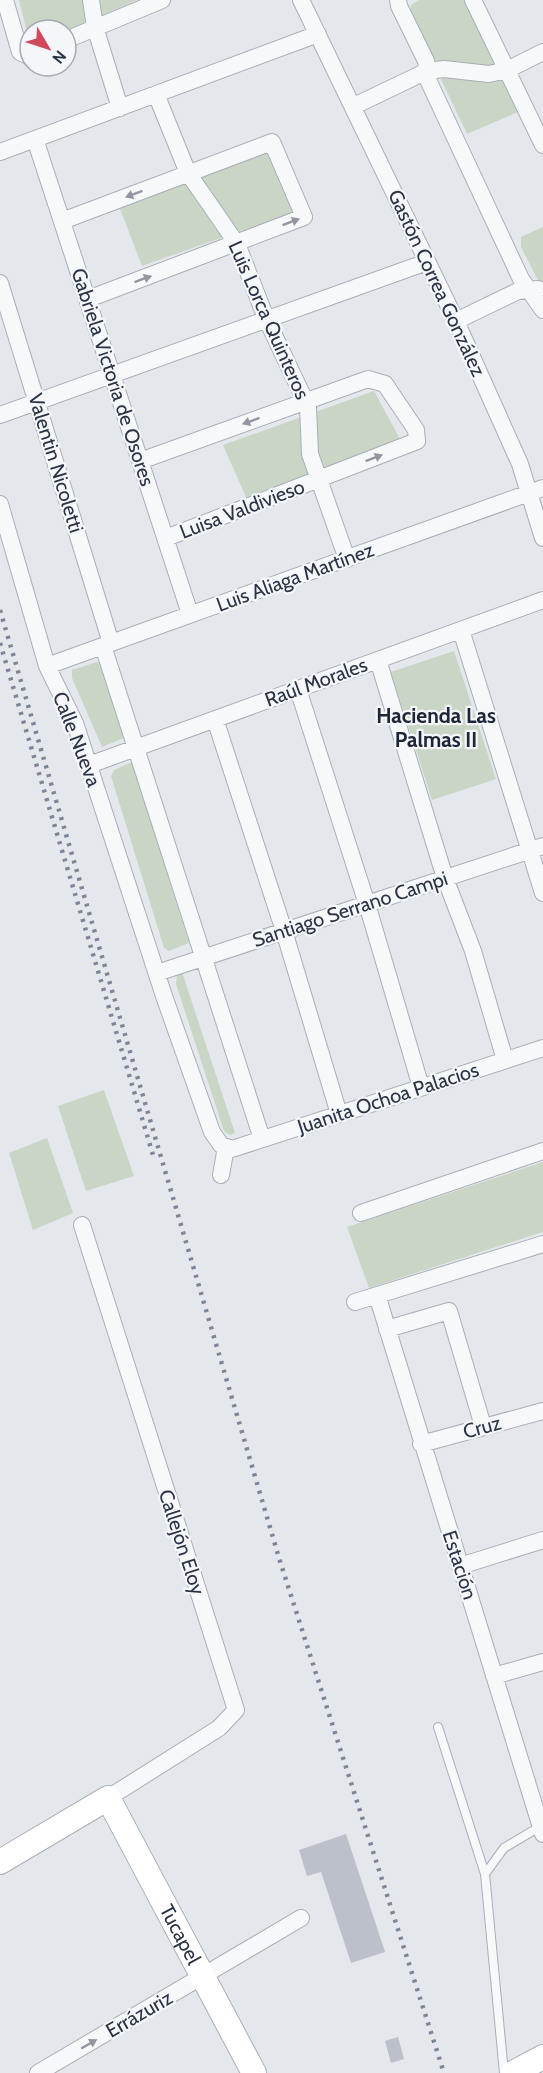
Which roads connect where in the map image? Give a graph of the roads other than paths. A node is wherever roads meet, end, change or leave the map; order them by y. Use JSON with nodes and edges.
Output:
{"nodes":[{"id":1,"x":5,"y":0,"type":"edge"},
{"id":2,"x":91,"y":0,"type":"edge"},
{"id":3,"x":162,"y":0,"type":"edge"},
{"id":4,"x":301,"y":0,"type":"edge"},
{"id":5,"x":399,"y":0,"type":"edge"},
{"id":6,"x":473,"y":0,"type":"edge"},
{"id":7,"x":94,"y":27,"type":"junction"},
{"id":8,"x":78,"y":34,"type":"edge"},
{"id":9,"x":318,"y":34,"type":"junction"},
{"id":10,"x":18,"y":42,"type":"edge"},
{"id":11,"x":543,"y":52,"type":"edge"},
{"id":12,"x":507,"y":70,"type":"junction"},
{"id":13,"x":427,"y":71,"type":"junction"},
{"id":14,"x":156,"y":94,"type":"junction"},
{"id":15,"x":354,"y":106,"type":"junction"},
{"id":16,"x":120,"y":108,"type":"junction"},
{"id":17,"x":35,"y":139,"type":"junction"},
{"id":18,"x":543,"y":145,"type":"edge"},
{"id":19,"x":0,"y":152,"type":"edge"},
{"id":20,"x":188,"y":173,"type":"junction"},
{"id":21,"x":62,"y":221,"type":"junction"},
{"id":22,"x":237,"y":244,"type":"junction"},
{"id":23,"x":427,"y":262,"type":"junction"},
{"id":24,"x":0,"y":283,"type":"edge"},
{"id":25,"x":536,"y":289,"type":"edge"},
{"id":26,"x":88,"y":299,"type":"junction"},
{"id":27,"x":543,"y":310,"type":"edge"},
{"id":28,"x":266,"y":318,"type":"junction"},
{"id":29,"x":456,"y":321,"type":"junction"},
{"id":30,"x":111,"y":375,"type":"junction"},
{"id":31,"x":38,"y":401,"type":"junction"},
{"id":32,"x":306,"y":401,"type":"junction"},
{"id":33,"x":0,"y":415,"type":"edge"},
{"id":34,"x":140,"y":461,"type":"junction"},
{"id":35,"x":319,"y":479,"type":"junction"},
{"id":36,"x":537,"y":490,"type":"edge"},
{"id":37,"x":0,"y":504,"type":"edge"},
{"id":38,"x":166,"y":538,"type":"junction"},
{"id":39,"x":543,"y":538,"type":"edge"},
{"id":40,"x":347,"y":559,"type":"junction"},
{"id":41,"x":543,"y":600,"type":"edge"},
{"id":42,"x":190,"y":614,"type":"junction"},
{"id":43,"x":461,"y":630,"type":"junction"},
{"id":44,"x":107,"y":644,"type":"junction"},
{"id":45,"x":378,"y":660,"type":"junction"},
{"id":46,"x":47,"y":666,"type":"junction"},
{"id":47,"x":298,"y":689,"type":"junction"},
{"id":48,"x":215,"y":719,"type":"junction"},
{"id":49,"x":136,"y":748,"type":"junction"},
{"id":50,"x":88,"y":765,"type":"junction"},
{"id":51,"x":537,"y":848,"type":"edge"},
{"id":52,"x":445,"y":878,"type":"junction"},
{"id":53,"x":543,"y":893,"type":"edge"},
{"id":54,"x":367,"y":904,"type":"junction"},
{"id":55,"x":284,"y":931,"type":"junction"},
{"id":56,"x":203,"y":958,"type":"junction"},
{"id":57,"x":157,"y":973,"type":"junction"},
{"id":58,"x":543,"y":1048,"type":"edge"},
{"id":59,"x":505,"y":1060,"type":"junction"},
{"id":60,"x":421,"y":1087,"type":"junction"},
{"id":61,"x":339,"y":1114,"type":"junction"},
{"id":62,"x":262,"y":1139,"type":"junction"},
{"id":63,"x":229,"y":1148,"type":"junction"},
{"id":64,"x":543,"y":1151,"type":"edge"},
{"id":65,"x":221,"y":1175,"type":"dead end"},
{"id":66,"x":361,"y":1213,"type":"dead end"},
{"id":67,"x":82,"y":1226,"type":"dead end"},
{"id":68,"x":543,"y":1244,"type":"edge"},
{"id":69,"x":377,"y":1295,"type":"junction"},
{"id":70,"x":356,"y":1302,"type":"dead end"},
{"id":71,"x":387,"y":1329,"type":"junction"},
{"id":72,"x":543,"y":1411,"type":"edge"},
{"id":73,"x":483,"y":1426,"type":"junction"},
{"id":74,"x":421,"y":1444,"type":"junction"},
{"id":75,"x":543,"y":1540,"type":"edge"},
{"id":76,"x":460,"y":1566,"type":"junction"},
{"id":77,"x":543,"y":1662,"type":"edge"},
{"id":78,"x":494,"y":1676,"type":"junction"},
{"id":79,"x":438,"y":1727,"type":"dead end"},
{"id":80,"x":537,"y":1796,"type":"edge"},
{"id":81,"x":108,"y":1798,"type":"junction"},
{"id":82,"x":542,"y":1830,"type":"edge"},
{"id":83,"x":0,"y":1862,"type":"edge"},
{"id":84,"x":485,"y":1874,"type":"junction"},
{"id":85,"x":301,"y":1918,"type":"dead end"},
{"id":86,"x":202,"y":1977,"type":"junction"},
{"id":87,"x":543,"y":2056,"type":"edge"},
{"id":88,"x":38,"y":2073,"type":"edge"},
{"id":89,"x":254,"y":2073,"type":"edge"},
{"id":90,"x":504,"y":2073,"type":"edge"},
{"id":91,"x":513,"y":2073,"type":"edge"}],
"edges":[{"from":1,"to":10,"type":"street"},
{"from":2,"to":7,"type":"street"},
{"from":3,"to":7,"type":"street"},
{"from":4,"to":9,"type":"street","name":"Gastón Correa González"},
{"from":5,"to":13,"type":"street"},
{"from":6,"to":12,"type":"street"},
{"from":7,"to":8,"type":"street"},
{"from":7,"to":16,"type":"street"},
{"from":9,"to":14,"type":"street"},
{"from":9,"to":15,"type":"street","name":"Gastón Correa González"},
{"from":11,"to":12,"type":"street"},
{"from":12,"to":13,"type":"street"},
{"from":12,"to":18,"type":"street"},
{"from":13,"to":15,"type":"street"},
{"from":13,"to":25,"type":"street"},
{"from":14,"to":16,"type":"street"},
{"from":14,"to":20,"type":"street","name":"Luis Lorca Quinteros"},
{"from":15,"to":23,"type":"street","name":"Gastón Correa González"},
{"from":16,"to":17,"type":"street"},
{"from":17,"to":19,"type":"street"},
{"from":17,"to":21,"type":"street","name":"Gabriela Victoria de Osores"},
{"from":20,"to":21,"type":"street","one_way":true},
{"from":20,"to":22,"type":"street","name":"Luis Lorca Quinteros"},
{"from":22,"to":20,"type":"street","one_way":true},
{"from":21,"to":26,"type":"street","name":"Gabriela Victoria de Osores"},
{"from":26,"to":22,"type":"street","one_way":true},
{"from":22,"to":28,"type":"street","name":"Luis Lorca Quinteros"},
{"from":23,"to":28,"type":"street"},
{"from":23,"to":29,"type":"street","name":"Gastón Correa González"},
{"from":24,"to":31,"type":"street","name":"Valentin Nicoletti"},
{"from":25,"to":27,"type":"street"},
{"from":25,"to":29,"type":"street"},
{"from":26,"to":30,"type":"street","name":"Gabriela Victoria de Osores"},
{"from":28,"to":30,"type":"street"},
{"from":28,"to":32,"type":"street","name":"Luis Lorca Quinteros"},
{"from":29,"to":36,"type":"street","name":"Gastón Correa González"},
{"from":30,"to":31,"type":"street"},
{"from":30,"to":34,"type":"street","name":"Gabriela Victoria de Osores"},
{"from":31,"to":33,"type":"street"},
{"from":31,"to":44,"type":"street","name":"Valentin Nicoletti"},
{"from":32,"to":34,"type":"street","one_way":true},
{"from":32,"to":35,"type":"street","name":"Luis Lorca Quinteros"},
{"from":35,"to":32,"type":"street","name":"Luisa Valdivieso","one_way":true},
{"from":34,"to":38,"type":"street","name":"Gabriela Victoria de Osores"},
{"from":35,"to":38,"type":"street","name":"Luisa Valdivieso"},
{"from":35,"to":40,"type":"street","name":"Luis Lorca Quinteros"},
{"from":36,"to":39,"type":"street","name":"Gastón Correa González"},
{"from":36,"to":40,"type":"street","name":"Luis Aliaga Martínez"},
{"from":37,"to":46,"type":"street","name":"Calle Nueva"},
{"from":38,"to":42,"type":"street","name":"Gabriela Victoria de Osores"},
{"from":40,"to":42,"type":"street","name":"Luis Aliaga Martínez"},
{"from":41,"to":43,"type":"street","name":"Raúl Morales"},
{"from":42,"to":44,"type":"street","name":"Luis Aliaga Martínez"},
{"from":43,"to":45,"type":"street","name":"Raúl Morales"},
{"from":43,"to":51,"type":"street"},
{"from":44,"to":46,"type":"street","name":"Luis Aliaga Martínez"},
{"from":44,"to":49,"type":"street","name":"Valentin Nicoletti"},
{"from":45,"to":47,"type":"street","name":"Raúl Morales"},
{"from":45,"to":52,"type":"street"},
{"from":46,"to":50,"type":"street","name":"Calle Nueva"},
{"from":47,"to":48,"type":"street","name":"Raúl Morales"},
{"from":47,"to":54,"type":"street"},
{"from":48,"to":49,"type":"street","name":"Raúl Morales"},
{"from":48,"to":55,"type":"street"},
{"from":49,"to":50,"type":"street","name":"Raúl Morales"},
{"from":49,"to":56,"type":"street","name":"Valentin Nicoletti"},
{"from":50,"to":57,"type":"street","name":"Calle Nueva"},
{"from":51,"to":52,"type":"street","name":"Santiago Serrano Campi"},
{"from":51,"to":53,"type":"street"},
{"from":52,"to":54,"type":"street","name":"Santiago Serrano Campi"},
{"from":52,"to":59,"type":"street"},
{"from":54,"to":55,"type":"street","name":"Santiago Serrano Campi"},
{"from":54,"to":60,"type":"street"},
{"from":55,"to":56,"type":"street","name":"Santiago Serrano Campi"},
{"from":55,"to":61,"type":"street"},
{"from":56,"to":57,"type":"street","name":"Santiago Serrano Campi"},
{"from":56,"to":62,"type":"street","name":"Valentin Nicoletti"},
{"from":57,"to":63,"type":"street","name":"Calle Nueva"},
{"from":58,"to":59,"type":"street","name":"Juanita Ochoa Palacios"},
{"from":59,"to":60,"type":"street","name":"Juanita Ochoa Palacios"},
{"from":60,"to":61,"type":"street","name":"Juanita Ochoa Palacios"},
{"from":61,"to":62,"type":"street","name":"Juanita Ochoa Palacios"},
{"from":62,"to":63,"type":"street","name":"Juanita Ochoa Palacios"},
{"from":63,"to":65,"type":"street"},
{"from":64,"to":66,"type":"street"},
{"from":67,"to":81,"type":"street","name":"Callejón Eloy"},
{"from":68,"to":69,"type":"street"},
{"from":69,"to":70,"type":"street"},
{"from":69,"to":71,"type":"street","name":"Estación"},
{"from":71,"to":73,"type":"street"},
{"from":71,"to":74,"type":"street","name":"Estación"},
{"from":72,"to":73,"type":"street","name":"Cruz"},
{"from":73,"to":74,"type":"street","name":"Cruz"},
{"from":74,"to":76,"type":"street","name":"Estación"},
{"from":75,"to":76,"type":"street"},
{"from":76,"to":78,"type":"street","name":"Estación"},
{"from":77,"to":78,"type":"street"},
{"from":78,"to":80,"type":"street","name":"Estación"},
{"from":79,"to":84,"type":"lane"},
{"from":80,"to":82,"type":"street","name":"Estación"},
{"from":81,"to":83,"type":"street"},
{"from":81,"to":86,"type":"street","name":"Tucapel"},
{"from":82,"to":84,"type":"lane"},
{"from":84,"to":90,"type":"lane"},
{"from":85,"to":86,"type":"street","name":"Errázuriz"},
{"from":88,"to":86,"type":"street","name":"Errázuriz","one_way":true},
{"from":86,"to":89,"type":"street","name":"Tucapel"},
{"from":87,"to":91,"type":"street"}]}
